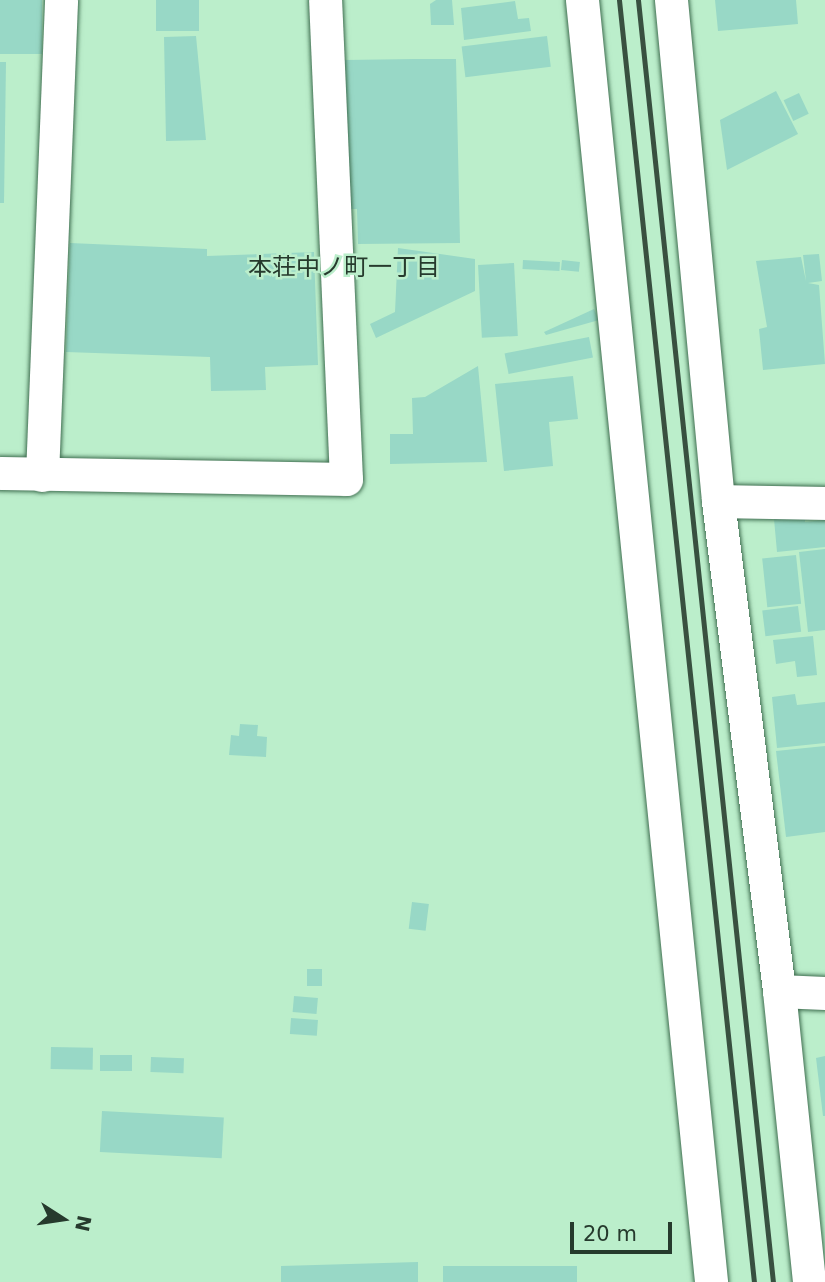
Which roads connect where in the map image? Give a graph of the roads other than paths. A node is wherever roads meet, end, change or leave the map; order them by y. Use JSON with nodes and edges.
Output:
{"nodes":[{"id":1,"x":61,"y":0,"type":"edge"},
{"id":2,"x":325,"y":0,"type":"edge"},
{"id":3,"x":582,"y":0,"type":"edge"},
{"id":4,"x":671,"y":0,"type":"edge"},
{"id":5,"x":0,"y":473,"type":"edge"},
{"id":6,"x":42,"y":475,"type":"junction"},
{"id":7,"x":719,"y":500,"type":"junction"},
{"id":8,"x":825,"y":503,"type":"edge"},
{"id":9,"x":779,"y":992,"type":"junction"},
{"id":10,"x":825,"y":993,"type":"edge"},
{"id":11,"x":711,"y":1282,"type":"edge"},
{"id":12,"x":809,"y":1282,"type":"edge"}],
"edges":[{"from":1,"to":6,"type":"street"},
{"from":2,"to":6,"type":"street"},
{"from":3,"to":11,"type":"street"},
{"from":4,"to":7,"type":"street"},
{"from":5,"to":6,"type":"street"},
{"from":7,"to":8,"type":"street"},
{"from":7,"to":9,"type":"street"},
{"from":9,"to":10,"type":"street"},
{"from":9,"to":12,"type":"street"}]}
